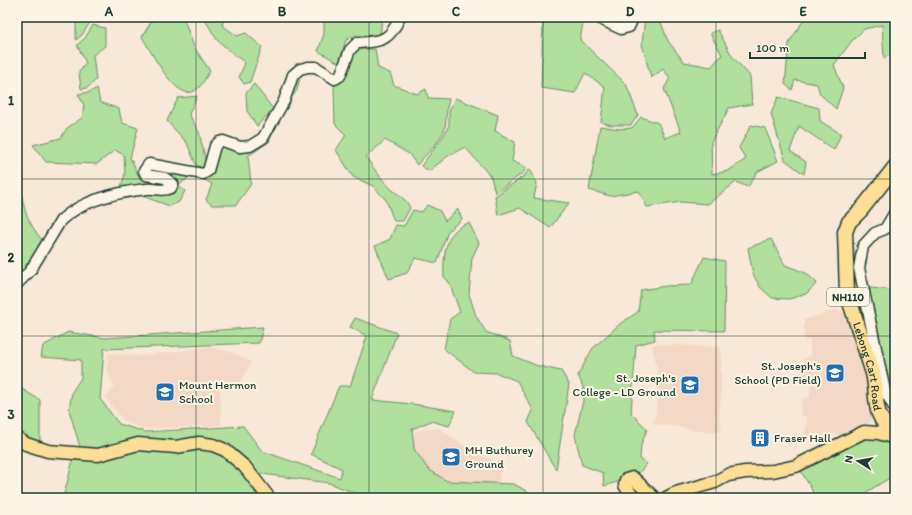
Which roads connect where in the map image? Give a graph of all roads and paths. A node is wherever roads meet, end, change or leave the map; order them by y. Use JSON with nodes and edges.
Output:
{"nodes":[{"id":1,"x":400,"y":17,"type":"edge"},
{"id":2,"x":600,"y":17,"type":"edge"},
{"id":3,"x":632,"y":17,"type":"edge"},
{"id":4,"x":895,"y":167,"type":"edge"},
{"id":5,"x":895,"y":212,"type":"edge"},
{"id":6,"x":17,"y":284,"type":"edge"},
{"id":7,"x":895,"y":409,"type":"edge"},
{"id":8,"x":895,"y":434,"type":"edge"},
{"id":9,"x":17,"y":438,"type":"edge"},
{"id":10,"x":895,"y":438,"type":"edge"},
{"id":11,"x":269,"y":498,"type":"edge"},
{"id":12,"x":633,"y":498,"type":"edge"},
{"id":13,"x":654,"y":498,"type":"edge"},
{"id":14,"x":666,"y":498,"type":"edge"}],
"edges":[{"from":1,"to":6,"type":"street"},
{"from":2,"to":3,"type":"street"},
{"from":4,"to":8,"type":"highway","name":"Lebong Cart Road","number":"NH110"},
{"from":5,"to":7,"type":"street"},
{"from":9,"to":11,"type":"main road"},
{"from":10,"to":14,"type":"main road"},
{"from":12,"to":13,"type":"main road"}]}
